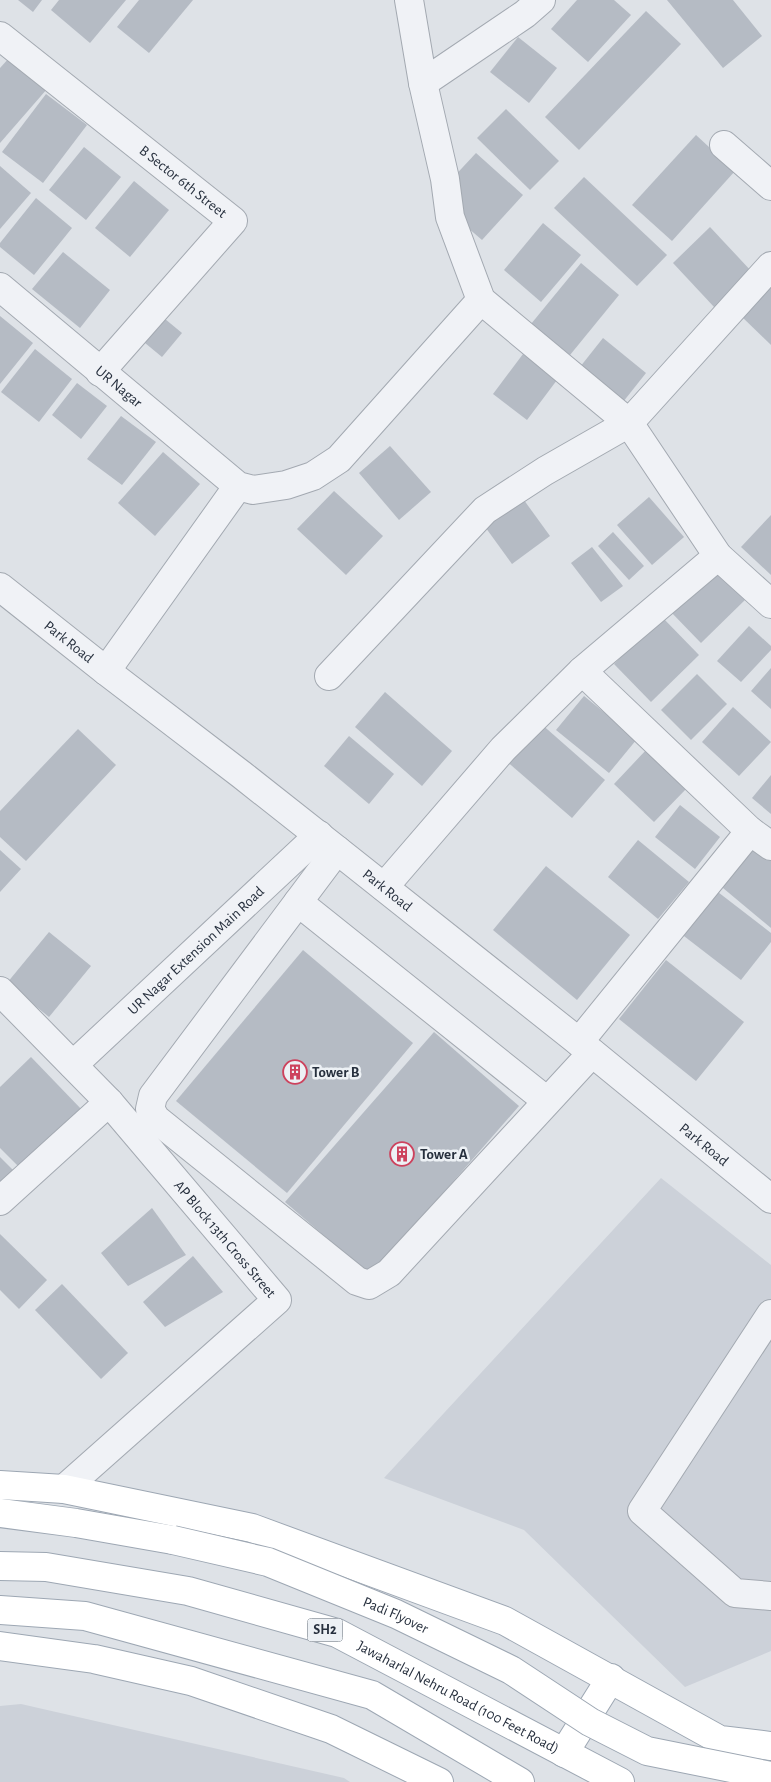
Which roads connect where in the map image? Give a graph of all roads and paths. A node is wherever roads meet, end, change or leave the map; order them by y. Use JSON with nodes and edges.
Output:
{"nodes":[{"id":1,"x":409,"y":0,"type":"edge"},
{"id":2,"x":526,"y":5,"type":"edge"},
{"id":3,"x":0,"y":36,"type":"edge"},
{"id":4,"x":423,"y":83,"type":"junction"},
{"id":5,"x":724,"y":145,"type":"dead end"},
{"id":6,"x":771,"y":186,"type":"edge"},
{"id":7,"x":771,"y":266,"type":"edge"},
{"id":8,"x":0,"y":287,"type":"edge"},
{"id":9,"x":480,"y":300,"type":"junction"},
{"id":10,"x":100,"y":372,"type":"junction"},
{"id":11,"x":629,"y":423,"type":"junction"},
{"id":12,"x":238,"y":486,"type":"junction"},
{"id":13,"x":718,"y":556,"type":"junction"},
{"id":14,"x":0,"y":587,"type":"edge"},
{"id":15,"x":771,"y":604,"type":"edge"},
{"id":16,"x":106,"y":671,"type":"junction"},
{"id":17,"x":582,"y":671,"type":"junction"},
{"id":18,"x":329,"y":676,"type":"dead end"},
{"id":19,"x":761,"y":838,"type":"edge"},
{"id":20,"x":328,"y":843,"type":"junction"},
{"id":21,"x":384,"y":887,"type":"junction"},
{"id":22,"x":298,"y":902,"type":"junction"},
{"id":23,"x":0,"y":991,"type":"edge"},
{"id":24,"x":586,"y":1047,"type":"junction"},
{"id":25,"x":73,"y":1066,"type":"junction"},
{"id":26,"x":548,"y":1101,"type":"junction"},
{"id":27,"x":109,"y":1102,"type":"junction"},
{"id":28,"x":771,"y":1199,"type":"edge"},
{"id":29,"x":0,"y":1200,"type":"edge"},
{"id":30,"x":771,"y":1314,"type":"edge"},
{"id":31,"x":0,"y":1485,"type":"edge"},
{"id":32,"x":64,"y":1489,"type":"junction"},
{"id":33,"x":0,"y":1513,"type":"edge"},
{"id":34,"x":0,"y":1566,"type":"edge"},
{"id":35,"x":771,"y":1596,"type":"edge"},
{"id":36,"x":0,"y":1610,"type":"edge"},
{"id":37,"x":0,"y":1646,"type":"edge"},
{"id":38,"x":611,"y":1678,"type":"junction"},
{"id":39,"x":771,"y":1746,"type":"edge"},
{"id":40,"x":564,"y":1753,"type":"junction"},
{"id":41,"x":771,"y":1776,"type":"edge"},
{"id":42,"x":439,"y":1782,"type":"edge"},
{"id":43,"x":520,"y":1782,"type":"edge"},
{"id":44,"x":620,"y":1782,"type":"edge"}],
"edges":[{"from":1,"to":4,"type":"street"},
{"from":2,"to":4,"type":"street"},
{"from":3,"to":10,"type":"street","name":"B Sector 6th Street"},
{"from":4,"to":9,"type":"street"},
{"from":5,"to":6,"type":"street"},
{"from":7,"to":11,"type":"street"},
{"from":8,"to":10,"type":"street","name":"UR Nagar"},
{"from":9,"to":11,"type":"street"},
{"from":9,"to":12,"type":"street"},
{"from":10,"to":12,"type":"street","name":"UR Nagar"},
{"from":11,"to":13,"type":"street"},
{"from":11,"to":18,"type":"street"},
{"from":12,"to":16,"type":"street"},
{"from":13,"to":15,"type":"street"},
{"from":13,"to":17,"type":"street"},
{"from":14,"to":16,"type":"street","name":"Park Road"},
{"from":16,"to":20,"type":"street","name":"Park Road"},
{"from":17,"to":19,"type":"street"},
{"from":17,"to":21,"type":"street"},
{"from":19,"to":24,"type":"street"},
{"from":20,"to":21,"type":"street","name":"Park Road"},
{"from":20,"to":22,"type":"street"},
{"from":20,"to":25,"type":"street","name":"UR Nagar Extension Main Road"},
{"from":21,"to":24,"type":"street","name":"Park Road"},
{"from":22,"to":26,"type":"street"},
{"from":22,"to":26,"type":"street"},
{"from":23,"to":25,"type":"street","name":"AP Block 13th Cross Street"},
{"from":24,"to":26,"type":"street"},
{"from":24,"to":28,"type":"street","name":"Park Road"},
{"from":25,"to":27,"type":"street","name":"AP Block 13th Cross Street"},
{"from":27,"to":29,"type":"street"},
{"from":27,"to":32,"type":"street","name":"AP Block 13th Cross Street"},
{"from":30,"to":35,"type":"street"},
{"from":31,"to":32,"type":"main road"},
{"from":32,"to":38,"type":"main road"},
{"from":33,"to":41,"type":"main road","name":"Padi Flyover","bridge":true},
{"from":34,"to":40,"type":"main road","name":"Jawaharlal Nehru Road (100 Feet Road)","number":"SH2"},
{"from":36,"to":43,"type":"main road"},
{"from":37,"to":42,"type":"main road"},
{"from":38,"to":39,"type":"main road"},
{"from":38,"to":40,"type":"main road"},
{"from":40,"to":44,"type":"main road","name":"Jawaharlal Nehru Road (100 Feet Road)","number":"SH2"}]}
